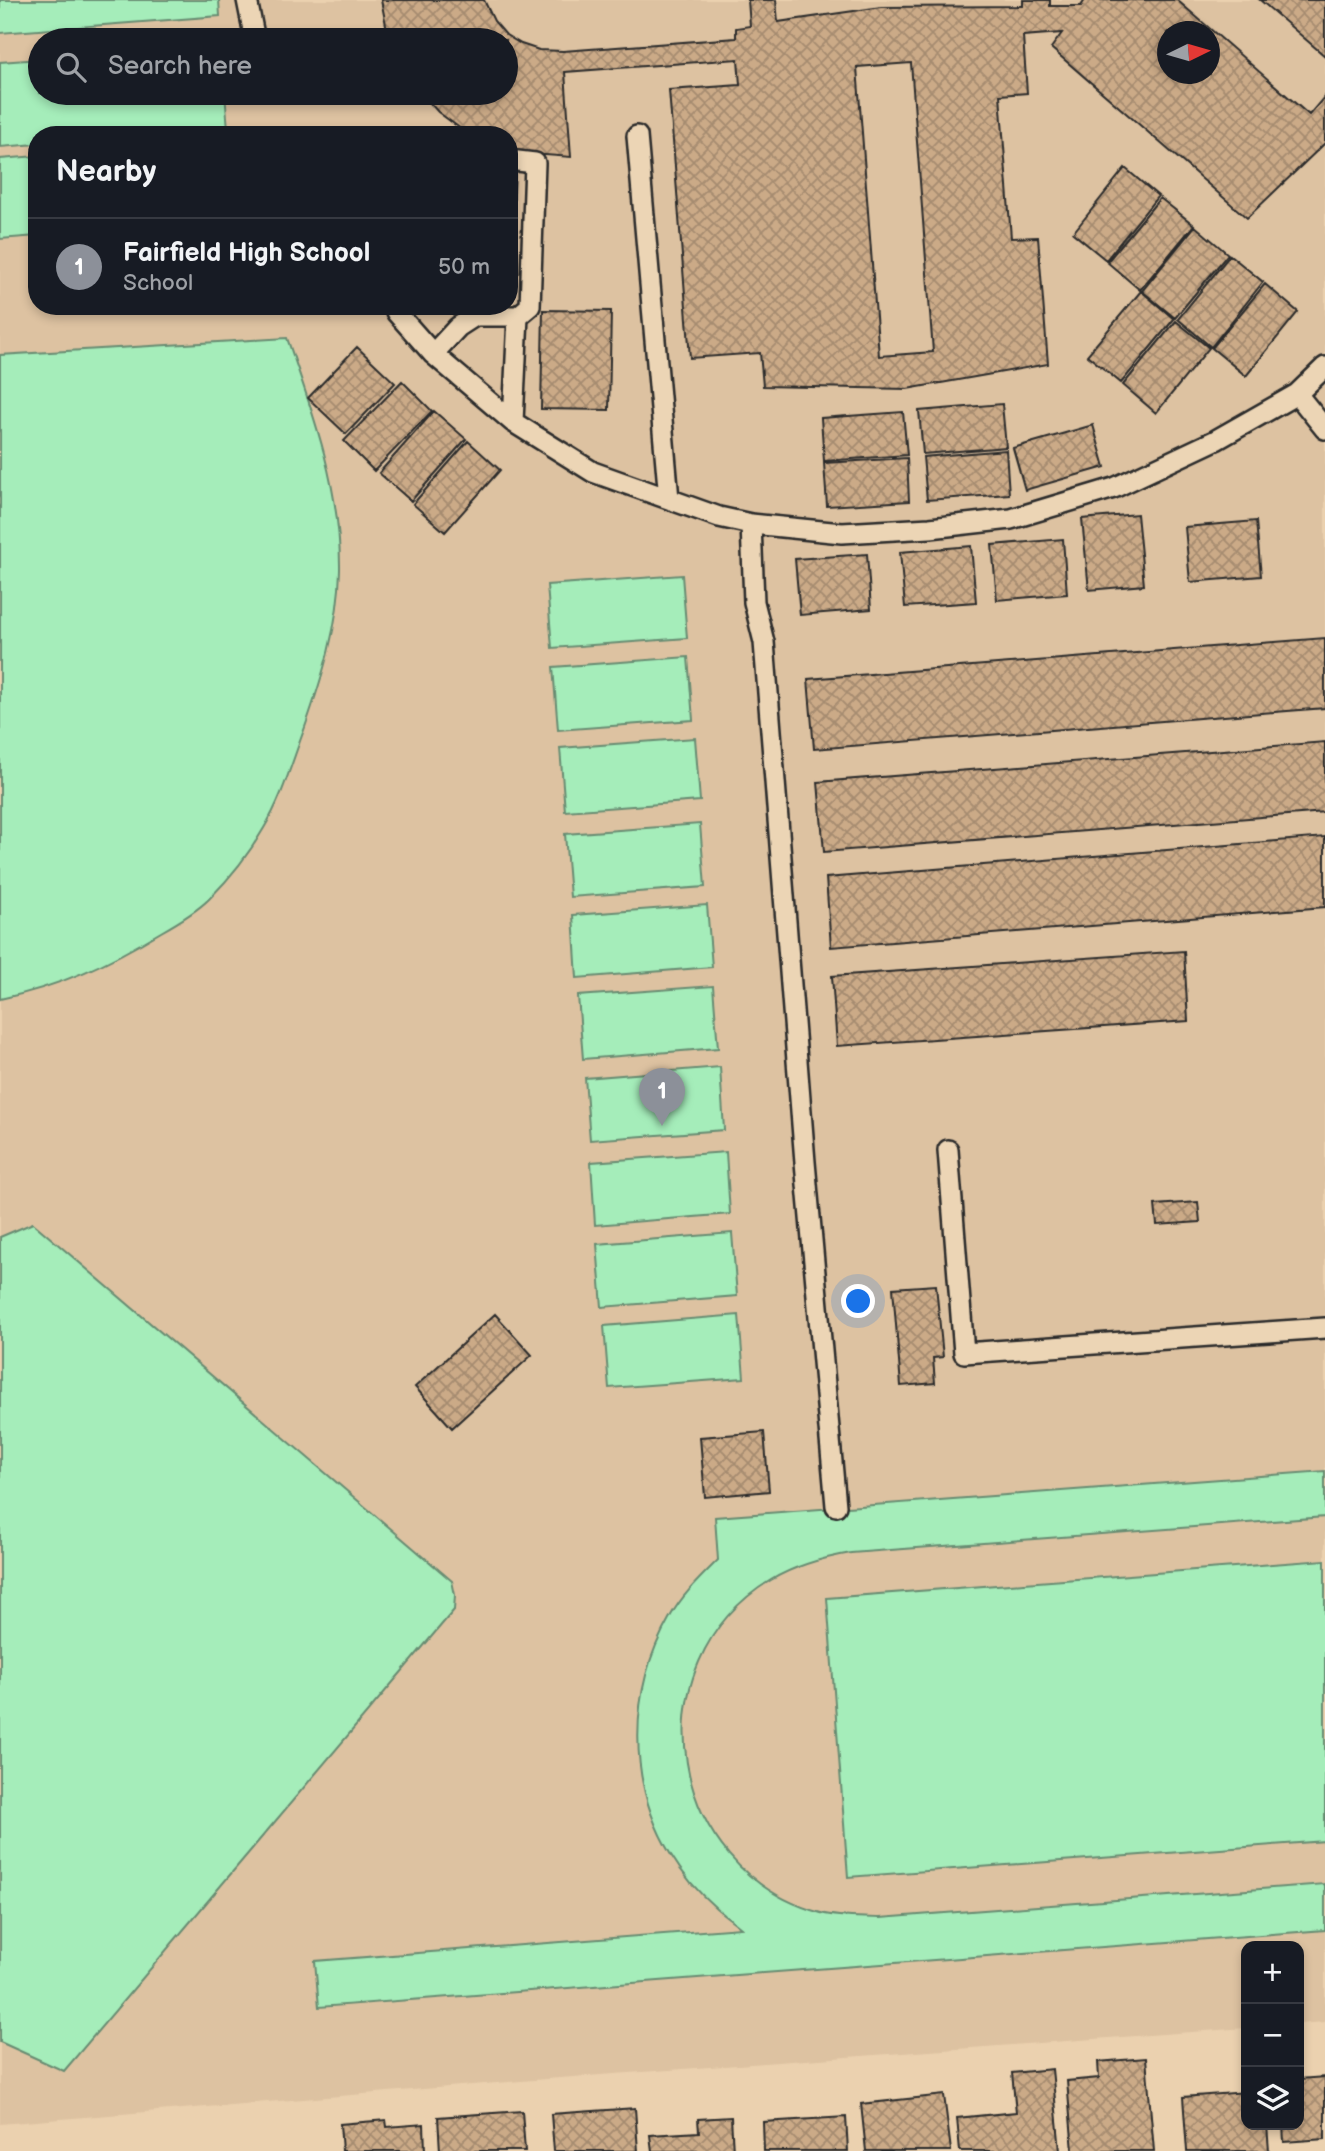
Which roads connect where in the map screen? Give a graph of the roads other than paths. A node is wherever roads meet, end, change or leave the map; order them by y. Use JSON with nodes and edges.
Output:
{"nodes":[{"id":1,"x":247,"y":0,"type":"edge"},
{"id":2,"x":253,"y":28,"type":"edge"},
{"id":3,"x":637,"y":136,"type":"dead end"},
{"id":4,"x":518,"y":161,"type":"edge"},
{"id":5,"x":398,"y":315,"type":"edge"},
{"id":6,"x":518,"y":316,"type":"junction"},
{"id":7,"x":433,"y":354,"type":"junction"},
{"id":8,"x":1325,"y":368,"type":"edge"},
{"id":9,"x":1297,"y":394,"type":"junction"},
{"id":10,"x":513,"y":422,"type":"junction"},
{"id":11,"x":1325,"y":429,"type":"edge"},
{"id":12,"x":668,"y":499,"type":"junction"},
{"id":13,"x":751,"y":524,"type":"junction"},
{"id":14,"x":948,"y":1150,"type":"dead end"},
{"id":15,"x":1325,"y":1328,"type":"edge"},
{"id":16,"x":836,"y":1506,"type":"dead end"}],
"edges":[{"from":1,"to":2,"type":"lane"},
{"from":3,"to":12,"type":"lane"},
{"from":4,"to":6,"type":"lane"},
{"from":5,"to":7,"type":"lane"},
{"from":6,"to":7,"type":"lane"},
{"from":6,"to":10,"type":"lane"},
{"from":7,"to":10,"type":"lane"},
{"from":8,"to":9,"type":"lane"},
{"from":9,"to":11,"type":"lane"},
{"from":9,"to":13,"type":"lane"},
{"from":10,"to":12,"type":"lane"},
{"from":12,"to":13,"type":"lane"},
{"from":13,"to":16,"type":"lane"},
{"from":14,"to":15,"type":"lane"}]}
